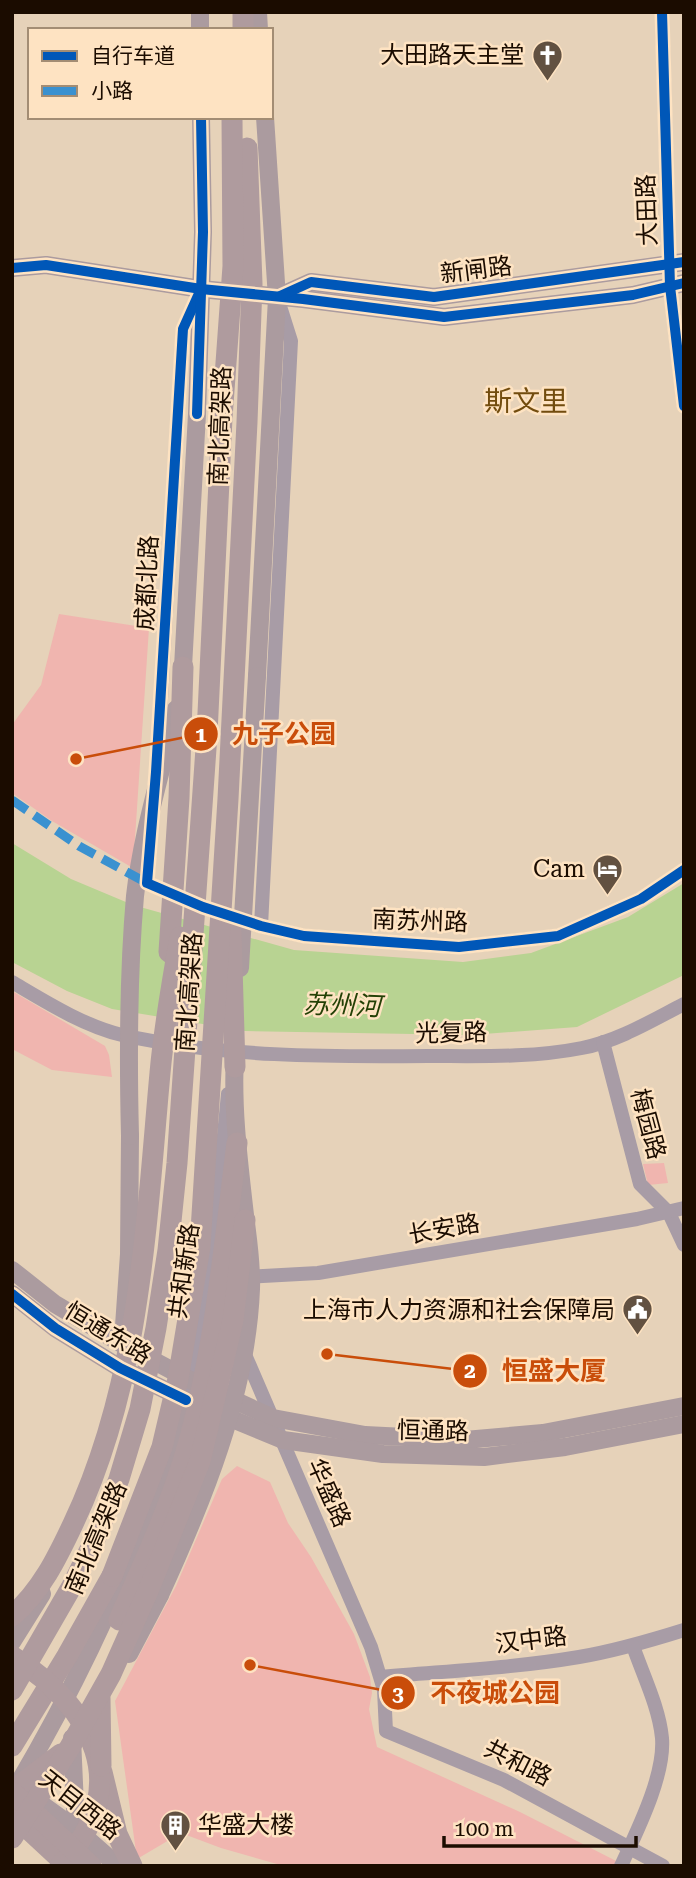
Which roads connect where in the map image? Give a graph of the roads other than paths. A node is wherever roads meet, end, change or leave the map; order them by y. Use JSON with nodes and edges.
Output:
{"nodes":[{"id":1,"x":662,"y":12,"type":"edge"},
{"id":2,"x":201,"y":119,"type":"edge"},
{"id":3,"x":232,"y":119,"type":"edge"},
{"id":4,"x":246,"y":119,"type":"edge"},
{"id":5,"x":265,"y":119,"type":"edge"},
{"id":6,"x":677,"y":263,"type":"edge"},
{"id":7,"x":12,"y":268,"type":"edge"},
{"id":8,"x":677,"y":285,"type":"edge"},
{"id":9,"x":201,"y":289,"type":"junction"},
{"id":10,"x":277,"y":298,"type":"junction"},
{"id":11,"x":684,"y":406,"type":"edge"},
{"id":12,"x":183,"y":667,"type":"junction"},
{"id":13,"x":202,"y":796,"type":"junction"},
{"id":14,"x":228,"y":799,"type":"junction"},
{"id":15,"x":684,"y":870,"type":"edge"},
{"id":16,"x":147,"y":883,"type":"joint"},
{"id":17,"x":261,"y":926,"type":"junction"},
{"id":18,"x":12,"y":982,"type":"edge"},
{"id":19,"x":684,"y":1004,"type":"edge"},
{"id":20,"x":166,"y":1036,"type":"junction"},
{"id":21,"x":603,"y":1042,"type":"junction"},
{"id":22,"x":233,"y":1059,"type":"junction"},
{"id":23,"x":237,"y":1143,"type":"junction"},
{"id":24,"x":684,"y":1208,"type":"edge"},
{"id":25,"x":669,"y":1213,"type":"junction"},
{"id":26,"x":246,"y":1220,"type":"junction"},
{"id":27,"x":684,"y":1245,"type":"edge"},
{"id":28,"x":12,"y":1270,"type":"edge"},
{"id":29,"x":210,"y":1279,"type":"junction"},
{"id":30,"x":12,"y":1294,"type":"edge"},
{"id":31,"x":125,"y":1346,"type":"junction"},
{"id":32,"x":120,"y":1368,"type":"junction"},
{"id":33,"x":190,"y":1380,"type":"junction"},
{"id":34,"x":186,"y":1400,"type":"junction"},
{"id":35,"x":684,"y":1406,"type":"edge"},
{"id":36,"x":273,"y":1418,"type":"junction"},
{"id":37,"x":684,"y":1424,"type":"edge"},
{"id":38,"x":283,"y":1440,"type":"junction"},
{"id":39,"x":12,"y":1616,"type":"edge"},
{"id":40,"x":684,"y":1630,"type":"edge"},
{"id":41,"x":13,"y":1643,"type":"edge"},
{"id":42,"x":633,"y":1646,"type":"junction"},
{"id":43,"x":381,"y":1677,"type":"junction"},
{"id":44,"x":12,"y":1690,"type":"edge"},
{"id":45,"x":386,"y":1731,"type":"joint"},
{"id":46,"x":71,"y":1741,"type":"junction"},
{"id":47,"x":12,"y":1746,"type":"edge"},
{"id":48,"x":101,"y":1766,"type":"junction"},
{"id":49,"x":13,"y":1789,"type":"edge"},
{"id":50,"x":12,"y":1814,"type":"edge"},
{"id":51,"x":12,"y":1826,"type":"edge"},
{"id":52,"x":76,"y":1829,"type":"junction"},
{"id":53,"x":12,"y":1838,"type":"edge"},
{"id":54,"x":629,"y":1848,"type":"junction"},
{"id":55,"x":54,"y":1866,"type":"edge"},
{"id":56,"x":60,"y":1866,"type":"edge"},
{"id":57,"x":68,"y":1866,"type":"edge"},
{"id":58,"x":91,"y":1866,"type":"edge"},
{"id":59,"x":118,"y":1866,"type":"edge"},
{"id":60,"x":132,"y":1866,"type":"edge"},
{"id":61,"x":621,"y":1866,"type":"edge"},
{"id":62,"x":663,"y":1866,"type":"edge"}],
"edges":[{"from":1,"to":6,"type":"street","name":"大田路"},
{"from":2,"to":9,"type":"main road","name":"成都北路"},
{"from":3,"to":13,"type":"highway","name":"南北高架路","bridge":true},
{"from":4,"to":14,"type":"highway","name":"南北高架路","bridge":true},
{"from":5,"to":10,"type":"main road"},
{"from":6,"to":8,"type":"street","name":"大田路"},
{"from":6,"to":10,"type":"main road","name":"新闸路"},
{"from":7,"to":9,"type":"main road","name":"新闸路"},
{"from":8,"to":10,"type":"main road","name":"新闸路"},
{"from":8,"to":11,"type":"street","name":"大田路"},
{"from":9,"to":10,"type":"main road","name":"新闸路"},
{"from":9,"to":12,"type":"main road","name":"成都北路"},
{"from":9,"to":16,"type":"street","name":"成都北路"},
{"from":10,"to":17,"type":"street"},
{"from":10,"to":22,"type":"main road","bridge":true},
{"from":12,"to":20,"type":"highway","bridge":true},
{"from":12,"to":31,"type":"main road","name":"成都北路","bridge":true},
{"from":13,"to":20,"type":"highway","bridge":true},
{"from":13,"to":44,"type":"highway","name":"南北高架路","bridge":true},
{"from":14,"to":22,"type":"highway","bridge":true},
{"from":14,"to":47,"type":"highway","name":"南北高架路","bridge":true},
{"from":15,"to":17,"type":"street","name":"南苏州路"},
{"from":16,"to":17,"type":"street","name":"南苏州路"},
{"from":18,"to":20,"type":"street","name":"光复路"},
{"from":19,"to":21,"type":"street","name":"光复路"},
{"from":20,"to":22,"type":"street","name":"光复路"},
{"from":20,"to":31,"type":"street","name":"共和新路"},
{"from":20,"to":39,"type":"highway","bridge":true},
{"from":21,"to":22,"type":"street","name":"光复路"},
{"from":21,"to":25,"type":"street","name":"梅园路"},
{"from":22,"to":23,"type":"main road","bridge":true},
{"from":22,"to":29,"type":"street","name":"共和新路"},
{"from":23,"to":26,"type":"main road","bridge":true},
{"from":23,"to":48,"type":"highway","bridge":true},
{"from":24,"to":25,"type":"street","name":"长安路"},
{"from":25,"to":27,"type":"street","name":"梅园路"},
{"from":25,"to":29,"type":"street","name":"长安路"},
{"from":26,"to":46,"type":"highway","bridge":true},
{"from":26,"to":46,"type":"main road","bridge":true},
{"from":28,"to":31,"type":"main road","name":"恒通东路"},
{"from":29,"to":33,"type":"street","name":"共和新路"},
{"from":29,"to":36,"type":"street","name":"华盛路"},
{"from":30,"to":32,"type":"main road","name":"恒通东路"},
{"from":31,"to":32,"type":"main road","name":"成都北路"},
{"from":31,"to":33,"type":"main road","name":"恒通东路"},
{"from":32,"to":34,"type":"main road","name":"恒通东路"},
{"from":32,"to":41,"type":"main road"},
{"from":33,"to":34,"type":"street","name":"共和新路"},
{"from":33,"to":36,"type":"main road","name":"恒通路"},
{"from":34,"to":38,"type":"main road","name":"恒通路"},
{"from":34,"to":49,"type":"main road","name":"共和新路"},
{"from":35,"to":36,"type":"main road","name":"恒通路"},
{"from":36,"to":38,"type":"street","name":"华盛路"},
{"from":37,"to":38,"type":"main road","name":"恒通路"},
{"from":38,"to":43,"type":"street","name":"华盛路"},
{"from":40,"to":42,"type":"street","name":"汉中路"},
{"from":41,"to":48,"type":"highway","bridge":true},
{"from":42,"to":43,"type":"street","name":"汉中路"},
{"from":42,"to":54,"type":"street"},
{"from":43,"to":45,"type":"street","name":"华盛路"},
{"from":45,"to":54,"type":"street","name":"共和路"},
{"from":46,"to":49,"type":"highway","bridge":true},
{"from":46,"to":52,"type":"main road"},
{"from":46,"to":53,"type":"highway","bridge":true},
{"from":48,"to":56,"type":"highway","bridge":true},
{"from":48,"to":60,"type":"highway"},
{"from":49,"to":52,"type":"main road","name":"天目西路"},
{"from":49,"to":58,"type":"highway","bridge":true},
{"from":50,"to":57,"type":"highway","bridge":true},
{"from":51,"to":55,"type":"main road"},
{"from":52,"to":59,"type":"main road","name":"天目西路"},
{"from":54,"to":61,"type":"street"},
{"from":54,"to":62,"type":"street","name":"共和路"}]}
